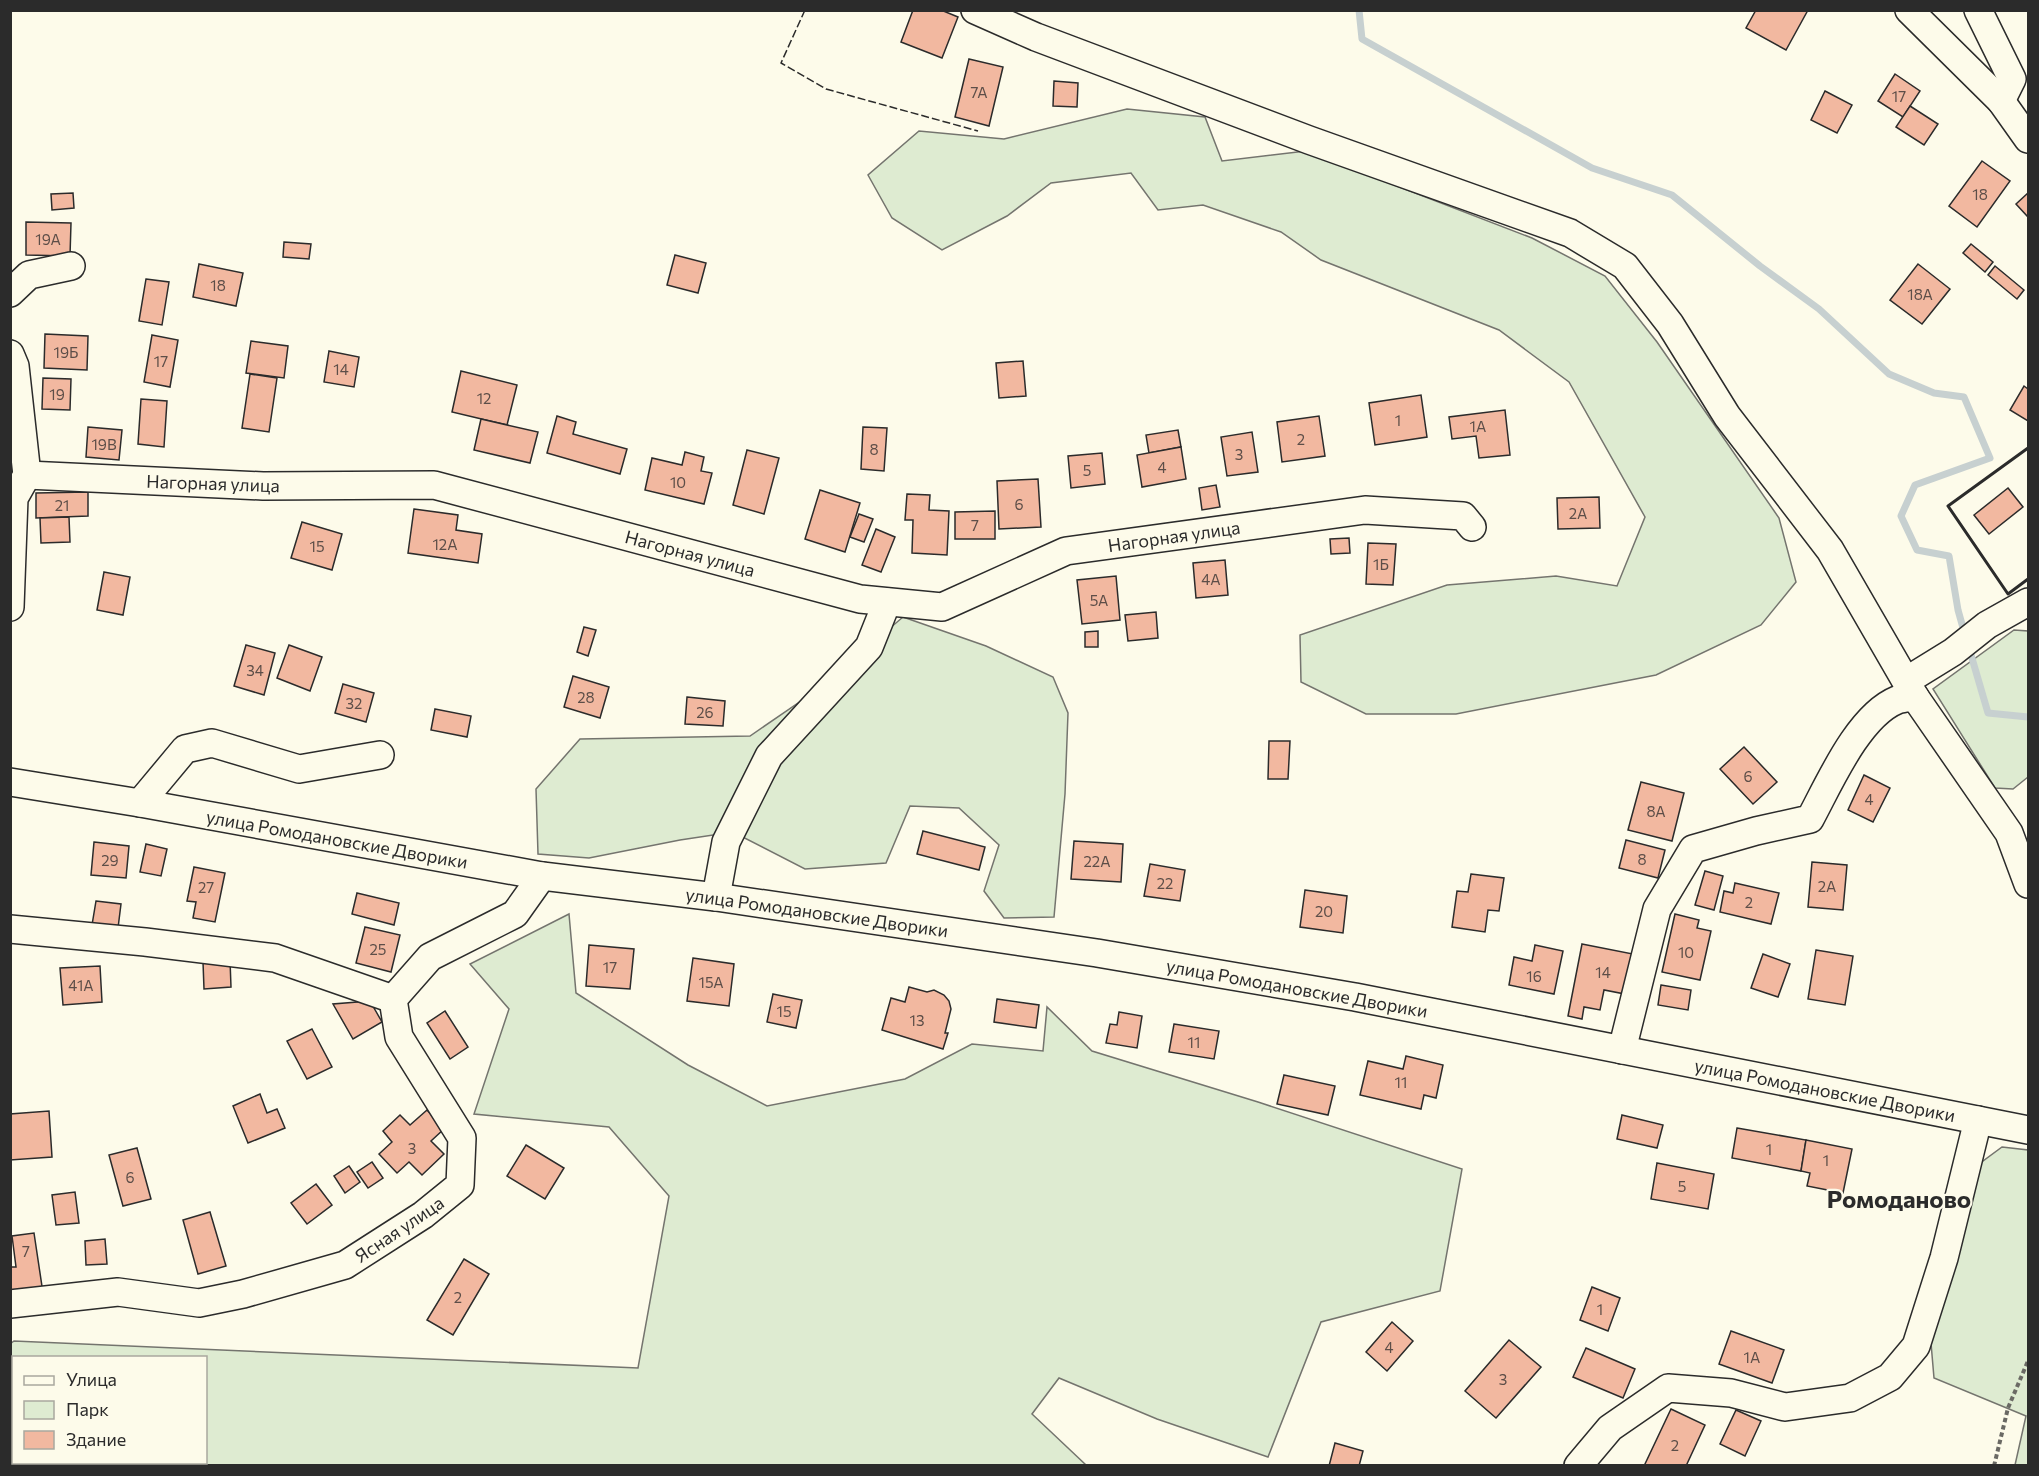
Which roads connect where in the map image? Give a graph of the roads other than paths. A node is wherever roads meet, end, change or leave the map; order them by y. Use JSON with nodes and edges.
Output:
{"nodes":[{"id":1,"x":975,"y":10,"type":"edge"},
{"id":2,"x":1909,"y":10,"type":"edge"},
{"id":3,"x":1978,"y":10,"type":"edge"},
{"id":4,"x":2007,"y":90,"type":"junction"},
{"id":5,"x":2028,"y":111,"type":"edge"},
{"id":6,"x":2028,"y":139,"type":"edge"},
{"id":7,"x":71,"y":266,"type":"dead end"},
{"id":8,"x":10,"y":293,"type":"edge"},
{"id":9,"x":10,"y":354,"type":"edge"},
{"id":10,"x":27,"y":475,"type":"junction"},
{"id":11,"x":1472,"y":527,"type":"dead end"},
{"id":12,"x":887,"y":602,"type":"junction"},
{"id":13,"x":2028,"y":602,"type":"edge"},
{"id":14,"x":10,"y":607,"type":"edge"},
{"id":15,"x":1911,"y":689,"type":"junction"},
{"id":16,"x":380,"y":755,"type":"dead end"},
{"id":17,"x":10,"y":782,"type":"edge"},
{"id":18,"x":140,"y":803,"type":"junction"},
{"id":19,"x":542,"y":876,"type":"junction"},
{"id":20,"x":2028,"y":884,"type":"edge"},
{"id":21,"x":716,"y":897,"type":"junction"},
{"id":22,"x":10,"y":929,"type":"edge"},
{"id":23,"x":393,"y":999,"type":"junction"},
{"id":24,"x":1622,"y":1050,"type":"junction"},
{"id":25,"x":1978,"y":1120,"type":"junction"},
{"id":26,"x":2028,"y":1130,"type":"edge"},
{"id":27,"x":10,"y":1304,"type":"edge"},
{"id":28,"x":1578,"y":1466,"type":"edge"}],
"edges":[{"from":1,"to":15,"type":"street"},
{"from":2,"to":4,"type":"street"},
{"from":3,"to":4,"type":"street"},
{"from":4,"to":5,"type":"street"},
{"from":4,"to":6,"type":"street"},
{"from":7,"to":8,"type":"street"},
{"from":9,"to":10,"type":"street"},
{"from":10,"to":12,"type":"street","name":"Нагорная улица"},
{"from":10,"to":14,"type":"street"},
{"from":11,"to":12,"type":"street","name":"Нагорная улица"},
{"from":12,"to":21,"type":"street"},
{"from":13,"to":15,"type":"street"},
{"from":15,"to":20,"type":"street"},
{"from":15,"to":24,"type":"street"},
{"from":16,"to":18,"type":"street"},
{"from":17,"to":18,"type":"street","name":"улица Ромодановские Дворики"},
{"from":18,"to":19,"type":"street","name":"улица Ромодановские Дворики"},
{"from":19,"to":21,"type":"street","name":"улица Ромодановские Дворики"},
{"from":19,"to":23,"type":"street"},
{"from":21,"to":24,"type":"street","name":"улица Ромодановские Дворики"},
{"from":22,"to":23,"type":"street"},
{"from":23,"to":27,"type":"street","name":"Ясная улица"},
{"from":24,"to":25,"type":"street","name":"улица Ромодановские Дворики"},
{"from":25,"to":26,"type":"street","name":"улица Ромодановские Дворики"},
{"from":25,"to":28,"type":"street"}]}
